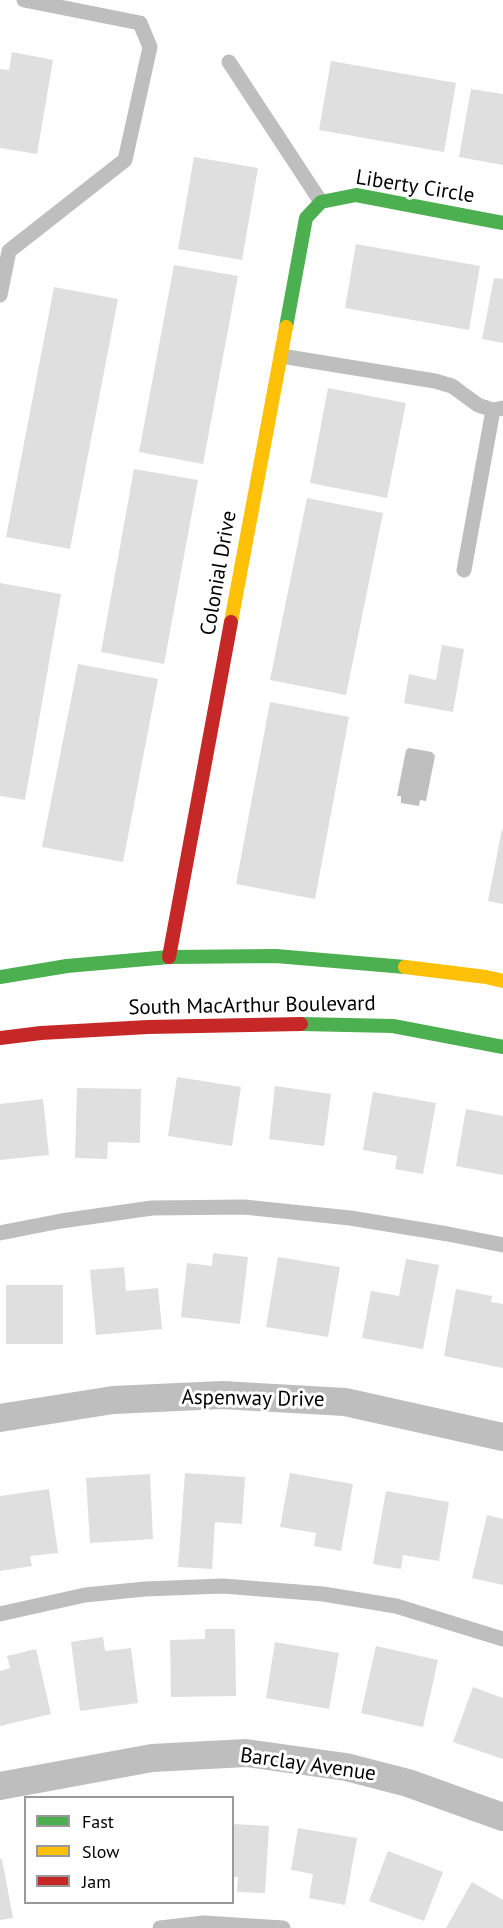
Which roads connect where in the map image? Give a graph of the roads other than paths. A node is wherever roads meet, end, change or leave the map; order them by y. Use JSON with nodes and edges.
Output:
{"nodes":[{"id":1,"x":24,"y":0,"type":"edge"},
{"id":2,"x":229,"y":62,"type":"dead end"},
{"id":3,"x":321,"y":202,"type":"junction"},
{"id":4,"x":503,"y":223,"type":"edge"},
{"id":5,"x":0,"y":295,"type":"edge"},
{"id":6,"x":280,"y":356,"type":"junction"},
{"id":7,"x":498,"y":409,"type":"edge"},
{"id":8,"x":464,"y":570,"type":"dead end"},
{"id":9,"x":170,"y":957,"type":"junction"},
{"id":10,"x":0,"y":977,"type":"edge"},
{"id":11,"x":503,"y":981,"type":"edge"},
{"id":12,"x":0,"y":1038,"type":"edge"},
{"id":13,"x":503,"y":1047,"type":"edge"},
{"id":14,"x":0,"y":1233,"type":"edge"},
{"id":15,"x":503,"y":1245,"type":"edge"},
{"id":16,"x":0,"y":1418,"type":"edge"},
{"id":17,"x":503,"y":1437,"type":"edge"},
{"id":18,"x":0,"y":1614,"type":"edge"},
{"id":19,"x":503,"y":1638,"type":"edge"},
{"id":20,"x":0,"y":1786,"type":"edge"},
{"id":21,"x":503,"y":1817,"type":"edge"},
{"id":22,"x":160,"y":1928,"type":"edge"},
{"id":23,"x":283,"y":1928,"type":"edge"}],
"edges":[{"from":1,"to":5,"type":"lane"},
{"from":2,"to":3,"type":"lane"},
{"from":3,"to":4,"type":"main road","name":"Liberty Circle"},
{"from":3,"to":6,"type":"main road","name":"Colonial Drive"},
{"from":6,"to":7,"type":"lane"},
{"from":6,"to":9,"type":"main road","name":"Colonial Drive"},
{"from":7,"to":8,"type":"lane"},
{"from":9,"to":10,"type":"main road","name":"South MacArthur Boulevard"},
{"from":9,"to":11,"type":"main road","name":"South MacArthur Boulevard"},
{"from":12,"to":13,"type":"main road","name":"South MacArthur Boulevard"},
{"from":14,"to":15,"type":"lane"},
{"from":16,"to":17,"type":"street","name":"Aspenway Drive"},
{"from":18,"to":19,"type":"lane"},
{"from":20,"to":21,"type":"street","name":"Barclay Avenue"},
{"from":22,"to":23,"type":"lane"}]}
